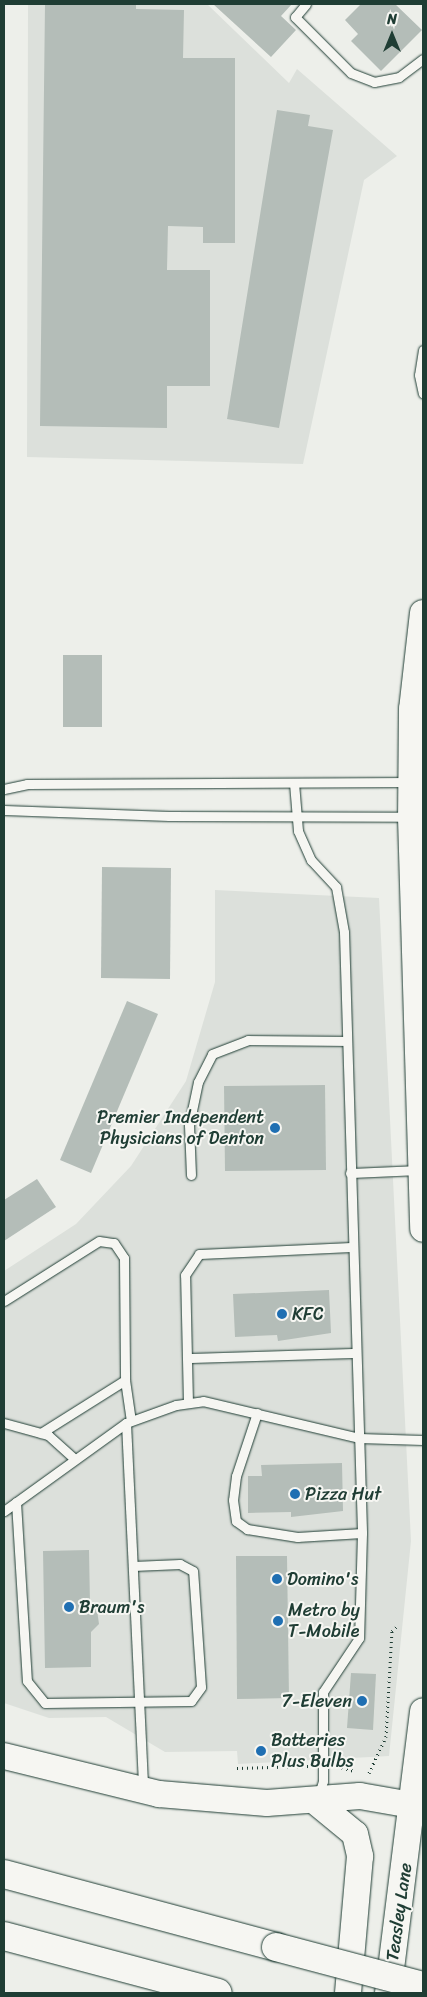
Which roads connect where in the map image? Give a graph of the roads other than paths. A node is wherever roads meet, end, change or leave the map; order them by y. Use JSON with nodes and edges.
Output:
{"nodes":[{"id":1,"x":306,"y":4,"type":"edge"},
{"id":2,"x":423,"y":59,"type":"edge"},
{"id":3,"x":423,"y":350,"type":"edge"},
{"id":4,"x":423,"y":394,"type":"edge"},
{"id":5,"x":423,"y":613,"type":"edge"},
{"id":6,"x":418,"y":782,"type":"edge"},
{"id":7,"x":294,"y":783,"type":"junction"},
{"id":8,"x":4,"y":789,"type":"edge"},
{"id":9,"x":4,"y":810,"type":"edge"},
{"id":10,"x":296,"y":817,"type":"junction"},
{"id":11,"x":417,"y":817,"type":"edge"},
{"id":12,"x":347,"y":1041,"type":"junction"},
{"id":13,"x":421,"y":1170,"type":"junction"},
{"id":14,"x":350,"y":1173,"type":"junction"},
{"id":15,"x":191,"y":1175,"type":"dead end"},
{"id":16,"x":423,"y":1229,"type":"edge"},
{"id":17,"x":352,"y":1247,"type":"junction"},
{"id":18,"x":4,"y":1301,"type":"edge"},
{"id":19,"x":356,"y":1353,"type":"junction"},
{"id":20,"x":187,"y":1358,"type":"junction"},
{"id":21,"x":125,"y":1380,"type":"junction"},
{"id":22,"x":188,"y":1403,"type":"junction"},
{"id":23,"x":256,"y":1413,"type":"junction"},
{"id":24,"x":129,"y":1422,"type":"junction"},
{"id":25,"x":4,"y":1423,"type":"edge"},
{"id":26,"x":40,"y":1433,"type":"junction"},
{"id":27,"x":359,"y":1438,"type":"junction"},
{"id":28,"x":423,"y":1440,"type":"edge"},
{"id":29,"x":75,"y":1459,"type":"junction"},
{"id":30,"x":16,"y":1502,"type":"junction"},
{"id":31,"x":4,"y":1512,"type":"edge"},
{"id":32,"x":362,"y":1533,"type":"junction"},
{"id":33,"x":133,"y":1566,"type":"junction"},
{"id":34,"x":139,"y":1703,"type":"junction"},
{"id":35,"x":423,"y":1711,"type":"edge"},
{"id":36,"x":4,"y":1756,"type":"edge"},
{"id":37,"x":143,"y":1791,"type":"junction"},
{"id":38,"x":316,"y":1802,"type":"junction"},
{"id":39,"x":418,"y":1806,"type":"edge"},
{"id":40,"x":4,"y":1874,"type":"edge"},
{"id":41,"x":4,"y":1936,"type":"edge"},
{"id":42,"x":423,"y":1986,"type":"edge"},
{"id":43,"x":218,"y":1993,"type":"edge"},
{"id":44,"x":348,"y":1993,"type":"edge"},
{"id":45,"x":388,"y":1993,"type":"edge"}],
"edges":[{"from":1,"to":2,"type":"lane"},
{"from":3,"to":4,"type":"lane"},
{"from":5,"to":6,"type":"main road"},
{"from":6,"to":7,"type":"lane"},
{"from":6,"to":11,"type":"main road"},
{"from":7,"to":8,"type":"lane"},
{"from":7,"to":10,"type":"lane"},
{"from":9,"to":10,"type":"lane"},
{"from":10,"to":11,"type":"lane"},
{"from":10,"to":12,"type":"lane"},
{"from":11,"to":13,"type":"main road"},
{"from":12,"to":14,"type":"lane"},
{"from":12,"to":15,"type":"lane"},
{"from":13,"to":14,"type":"lane"},
{"from":13,"to":16,"type":"main road"},
{"from":14,"to":17,"type":"lane"},
{"from":17,"to":19,"type":"lane"},
{"from":17,"to":20,"type":"lane"},
{"from":18,"to":21,"type":"lane"},
{"from":19,"to":20,"type":"lane"},
{"from":19,"to":27,"type":"lane"},
{"from":20,"to":22,"type":"lane"},
{"from":21,"to":24,"type":"lane"},
{"from":21,"to":26,"type":"lane"},
{"from":22,"to":23,"type":"lane"},
{"from":22,"to":24,"type":"lane"},
{"from":23,"to":27,"type":"lane"},
{"from":23,"to":32,"type":"lane"},
{"from":24,"to":29,"type":"lane"},
{"from":24,"to":33,"type":"lane"},
{"from":25,"to":26,"type":"lane"},
{"from":26,"to":29,"type":"lane"},
{"from":27,"to":28,"type":"lane"},
{"from":27,"to":32,"type":"lane"},
{"from":29,"to":30,"type":"lane"},
{"from":30,"to":31,"type":"lane"},
{"from":30,"to":34,"type":"lane"},
{"from":32,"to":38,"type":"lane"},
{"from":33,"to":34,"type":"lane"},
{"from":33,"to":34,"type":"lane"},
{"from":34,"to":37,"type":"lane"},
{"from":35,"to":39,"type":"main road","name":"Teasley Lane"},
{"from":36,"to":37,"type":"main road"},
{"from":37,"to":38,"type":"main road"},
{"from":38,"to":39,"type":"main road"},
{"from":38,"to":44,"type":"main road"},
{"from":39,"to":45,"type":"main road","name":"Teasley Lane"},
{"from":40,"to":42,"type":"highway","bridge":true},
{"from":41,"to":43,"type":"highway"}]}
